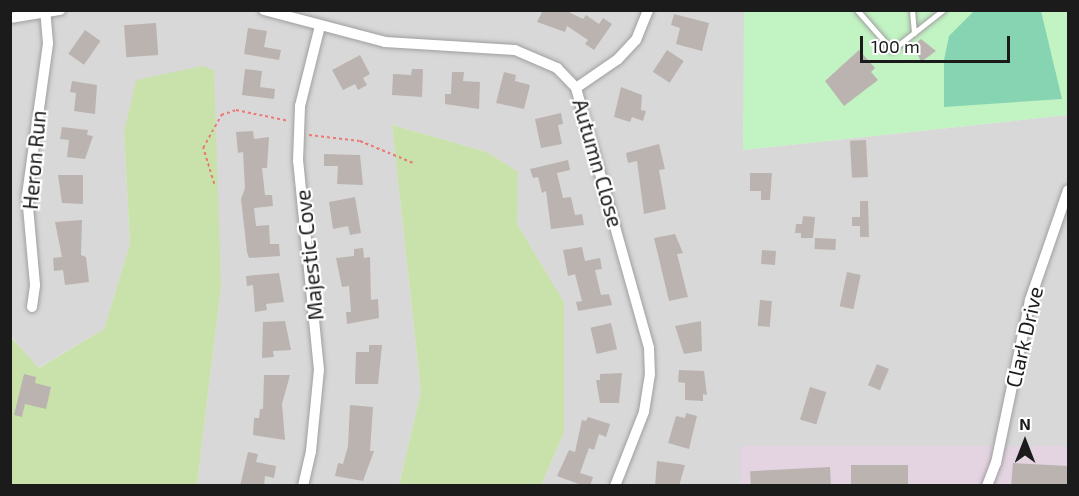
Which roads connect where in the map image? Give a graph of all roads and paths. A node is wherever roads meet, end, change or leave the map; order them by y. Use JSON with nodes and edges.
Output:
{"nodes":[{"id":1,"x":60,"y":10,"type":"edge"},
{"id":2,"x":264,"y":10,"type":"edge"},
{"id":3,"x":648,"y":10,"type":"edge"},
{"id":4,"x":857,"y":10,"type":"edge"},
{"id":5,"x":912,"y":10,"type":"edge"},
{"id":6,"x":944,"y":10,"type":"edge"},
{"id":7,"x":45,"y":12,"type":"edge"},
{"id":8,"x":10,"y":18,"type":"edge"},
{"id":9,"x":320,"y":26,"type":"junction"},
{"id":10,"x":914,"y":33,"type":"junction"},
{"id":11,"x":576,"y":88,"type":"junction"},
{"id":12,"x":292,"y":122,"type":"dead end"},
{"id":13,"x":304,"y":135,"type":"dead end"},
{"id":14,"x":413,"y":163,"type":"dead end"},
{"id":15,"x":214,"y":184,"type":"dead end"},
{"id":16,"x":1068,"y":190,"type":"edge"},
{"id":17,"x":32,"y":307,"type":"dead end"},
{"id":18,"x":303,"y":486,"type":"edge"},
{"id":19,"x":615,"y":486,"type":"edge"},
{"id":20,"x":987,"y":486,"type":"edge"}],
"edges":[{"from":1,"to":7,"type":"street"},
{"from":2,"to":9,"type":"street","name":"Autumn Close"},
{"from":3,"to":11,"type":"street"},
{"from":4,"to":10,"type":"lane"},
{"from":5,"to":10,"type":"lane"},
{"from":6,"to":10,"type":"lane"},
{"from":7,"to":8,"type":"street"},
{"from":7,"to":17,"type":"street","name":"Heron Run"},
{"from":9,"to":11,"type":"street","name":"Autumn Close"},
{"from":9,"to":18,"type":"street","name":"Majestic Cove"},
{"from":11,"to":19,"type":"street","name":"Autumn Close"},
{"from":12,"to":15,"type":"path"},
{"from":13,"to":14,"type":"path"},
{"from":16,"to":20,"type":"street","name":"Clark Drive"}]}
